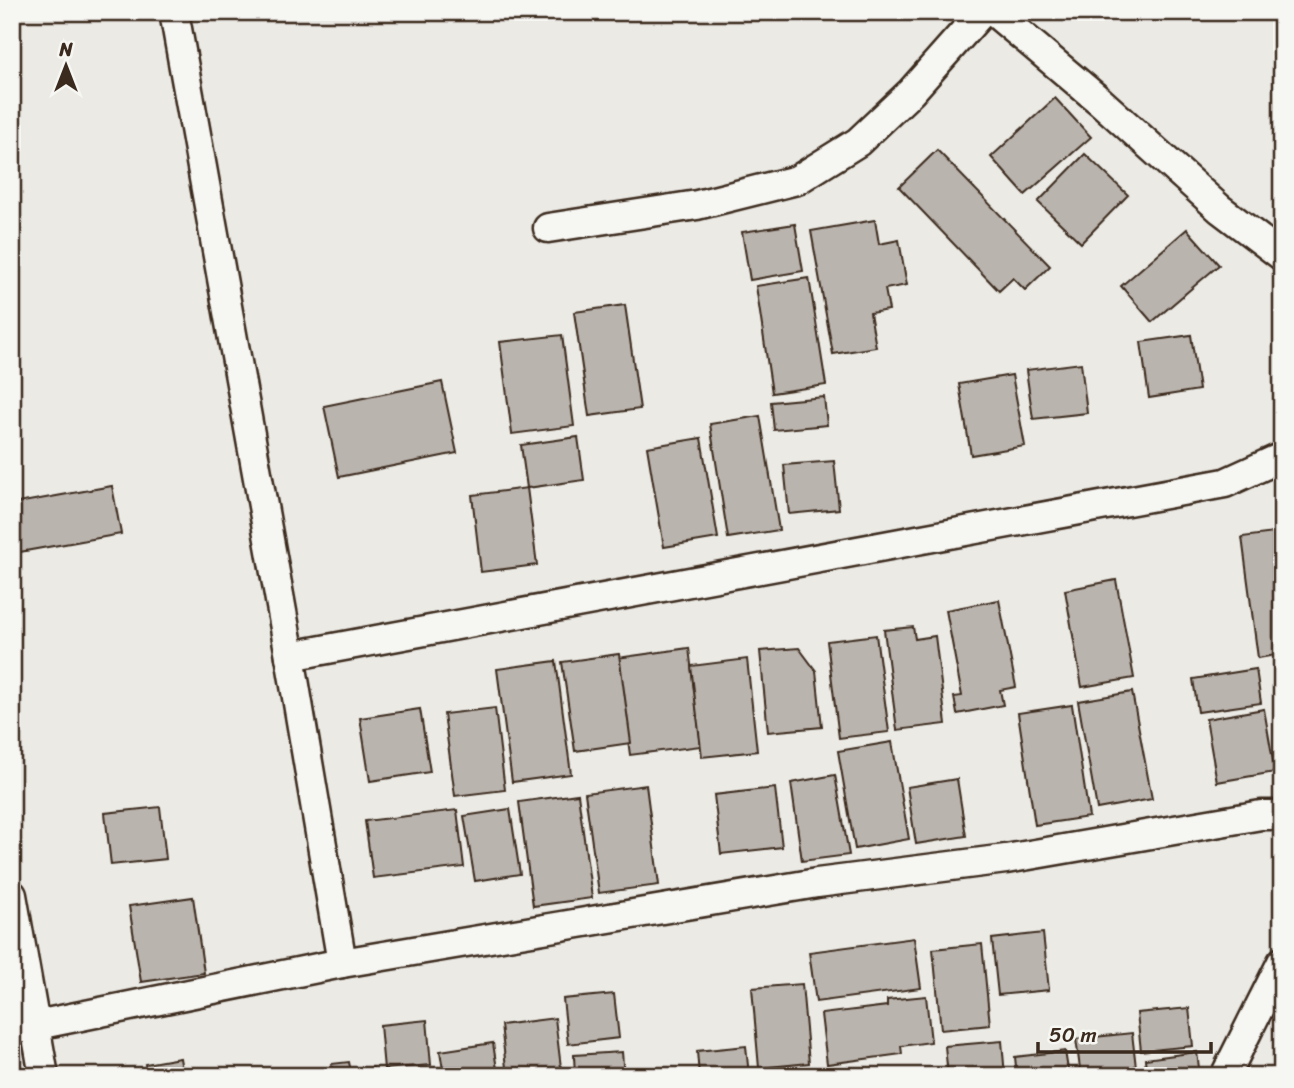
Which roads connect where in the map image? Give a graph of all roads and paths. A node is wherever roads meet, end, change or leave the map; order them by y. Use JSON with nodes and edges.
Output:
{"nodes":[{"id":1,"x":174,"y":12,"type":"edge"},
{"id":2,"x":982,"y":12,"type":"edge"},
{"id":3,"x":994,"y":12,"type":"edge"},
{"id":4,"x":548,"y":228,"type":"dead end"},
{"id":5,"x":1282,"y":256,"type":"edge"},
{"id":6,"x":1282,"y":457,"type":"edge"},
{"id":7,"x":290,"y":656,"type":"junction"},
{"id":8,"x":1282,"y":815,"type":"edge"},
{"id":9,"x":12,"y":895,"type":"edge"},
{"id":10,"x":1282,"y":962,"type":"edge"},
{"id":11,"x":342,"y":963,"type":"junction"},
{"id":12,"x":24,"y":1028,"type":"edge"},
{"id":13,"x":44,"y":1076,"type":"edge"},
{"id":14,"x":1225,"y":1076,"type":"edge"}],
"edges":[{"from":1,"to":7,"type":"street"},
{"from":2,"to":4,"type":"street"},
{"from":3,"to":5,"type":"street"},
{"from":6,"to":7,"type":"street"},
{"from":7,"to":11,"type":"street"},
{"from":8,"to":11,"type":"street"},
{"from":9,"to":12,"type":"street"},
{"from":10,"to":14,"type":"street"},
{"from":11,"to":12,"type":"street"},
{"from":12,"to":13,"type":"street"}]}
